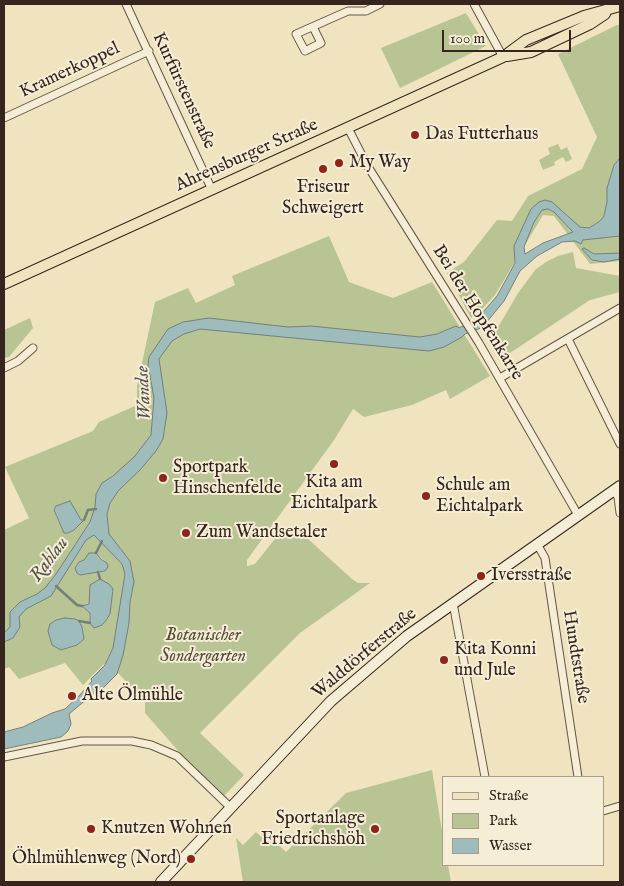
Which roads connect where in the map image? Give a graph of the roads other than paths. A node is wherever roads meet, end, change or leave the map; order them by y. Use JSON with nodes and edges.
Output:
{"nodes":[{"id":1,"x":126,"y":4,"type":"edge"},
{"id":2,"x":380,"y":4,"type":"edge"},
{"id":3,"x":474,"y":4,"type":"edge"},
{"id":4,"x":614,"y":6,"type":"edge"},
{"id":5,"x":313,"y":27,"type":"dead end"},
{"id":6,"x":149,"y":51,"type":"junction"},
{"id":7,"x":503,"y":57,"type":"junction"},
{"id":8,"x":4,"y":118,"type":"edge"},
{"id":9,"x":348,"y":128,"type":"junction"},
{"id":10,"x":212,"y":190,"type":"junction"},
{"id":11,"x":4,"y":284,"type":"edge"},
{"id":12,"x":620,"y":308,"type":"edge"},
{"id":13,"x":568,"y":339,"type":"junction"},
{"id":14,"x":33,"y":348,"type":"dead end"},
{"id":15,"x":4,"y":368,"type":"edge"},
{"id":16,"x":500,"y":378,"type":"junction"},
{"id":17,"x":620,"y":444,"type":"edge"},
{"id":18,"x":617,"y":488,"type":"edge"},
{"id":19,"x":620,"y":513,"type":"edge"},
{"id":20,"x":578,"y":515,"type":"junction"},
{"id":21,"x":537,"y":544,"type":"junction"},
{"id":22,"x":453,"y":603,"type":"junction"},
{"id":23,"x":4,"y":757,"type":"edge"},
{"id":24,"x":485,"y":776,"type":"edge"},
{"id":25,"x":578,"y":776,"type":"edge"},
{"id":26,"x":620,"y":806,"type":"edge"},
{"id":27,"x":230,"y":807,"type":"junction"},
{"id":28,"x":604,"y":811,"type":"edge"},
{"id":29,"x":161,"y":882,"type":"edge"}],
"edges":[{"from":1,"to":6,"type":"street","name":"Kurfürstenstraße"},
{"from":2,"to":5,"type":"street"},
{"from":3,"to":7,"type":"street"},
{"from":4,"to":7,"type":"main road","name":"Ahrensburger Straße"},
{"from":6,"to":8,"type":"street","name":"Kramerkoppel"},
{"from":6,"to":10,"type":"street","name":"Kurfürstenstraße"},
{"from":7,"to":9,"type":"main road","name":"Ahrensburger Straße"},
{"from":9,"to":10,"type":"main road","name":"Ahrensburger Straße"},
{"from":9,"to":16,"type":"street","name":"Bei der Hopfenkarre"},
{"from":10,"to":11,"type":"main road","name":"Ahrensburger Straße"},
{"from":12,"to":13,"type":"street"},
{"from":13,"to":16,"type":"street"},
{"from":13,"to":17,"type":"street"},
{"from":14,"to":15,"type":"street"},
{"from":16,"to":20,"type":"street","name":"Bei der Hopfenkarre"},
{"from":18,"to":19,"type":"street"},
{"from":18,"to":20,"type":"street","name":"Walddörferstraße"},
{"from":20,"to":21,"type":"street","name":"Walddörferstraße"},
{"from":21,"to":22,"type":"street","name":"Walddörferstraße"},
{"from":21,"to":25,"type":"street","name":"Hundtstraße"},
{"from":22,"to":24,"type":"street"},
{"from":22,"to":27,"type":"street","name":"Walddörferstraße"},
{"from":23,"to":27,"type":"street"},
{"from":26,"to":28,"type":"street"},
{"from":27,"to":29,"type":"street","name":"Walddörferstraße"}]}
